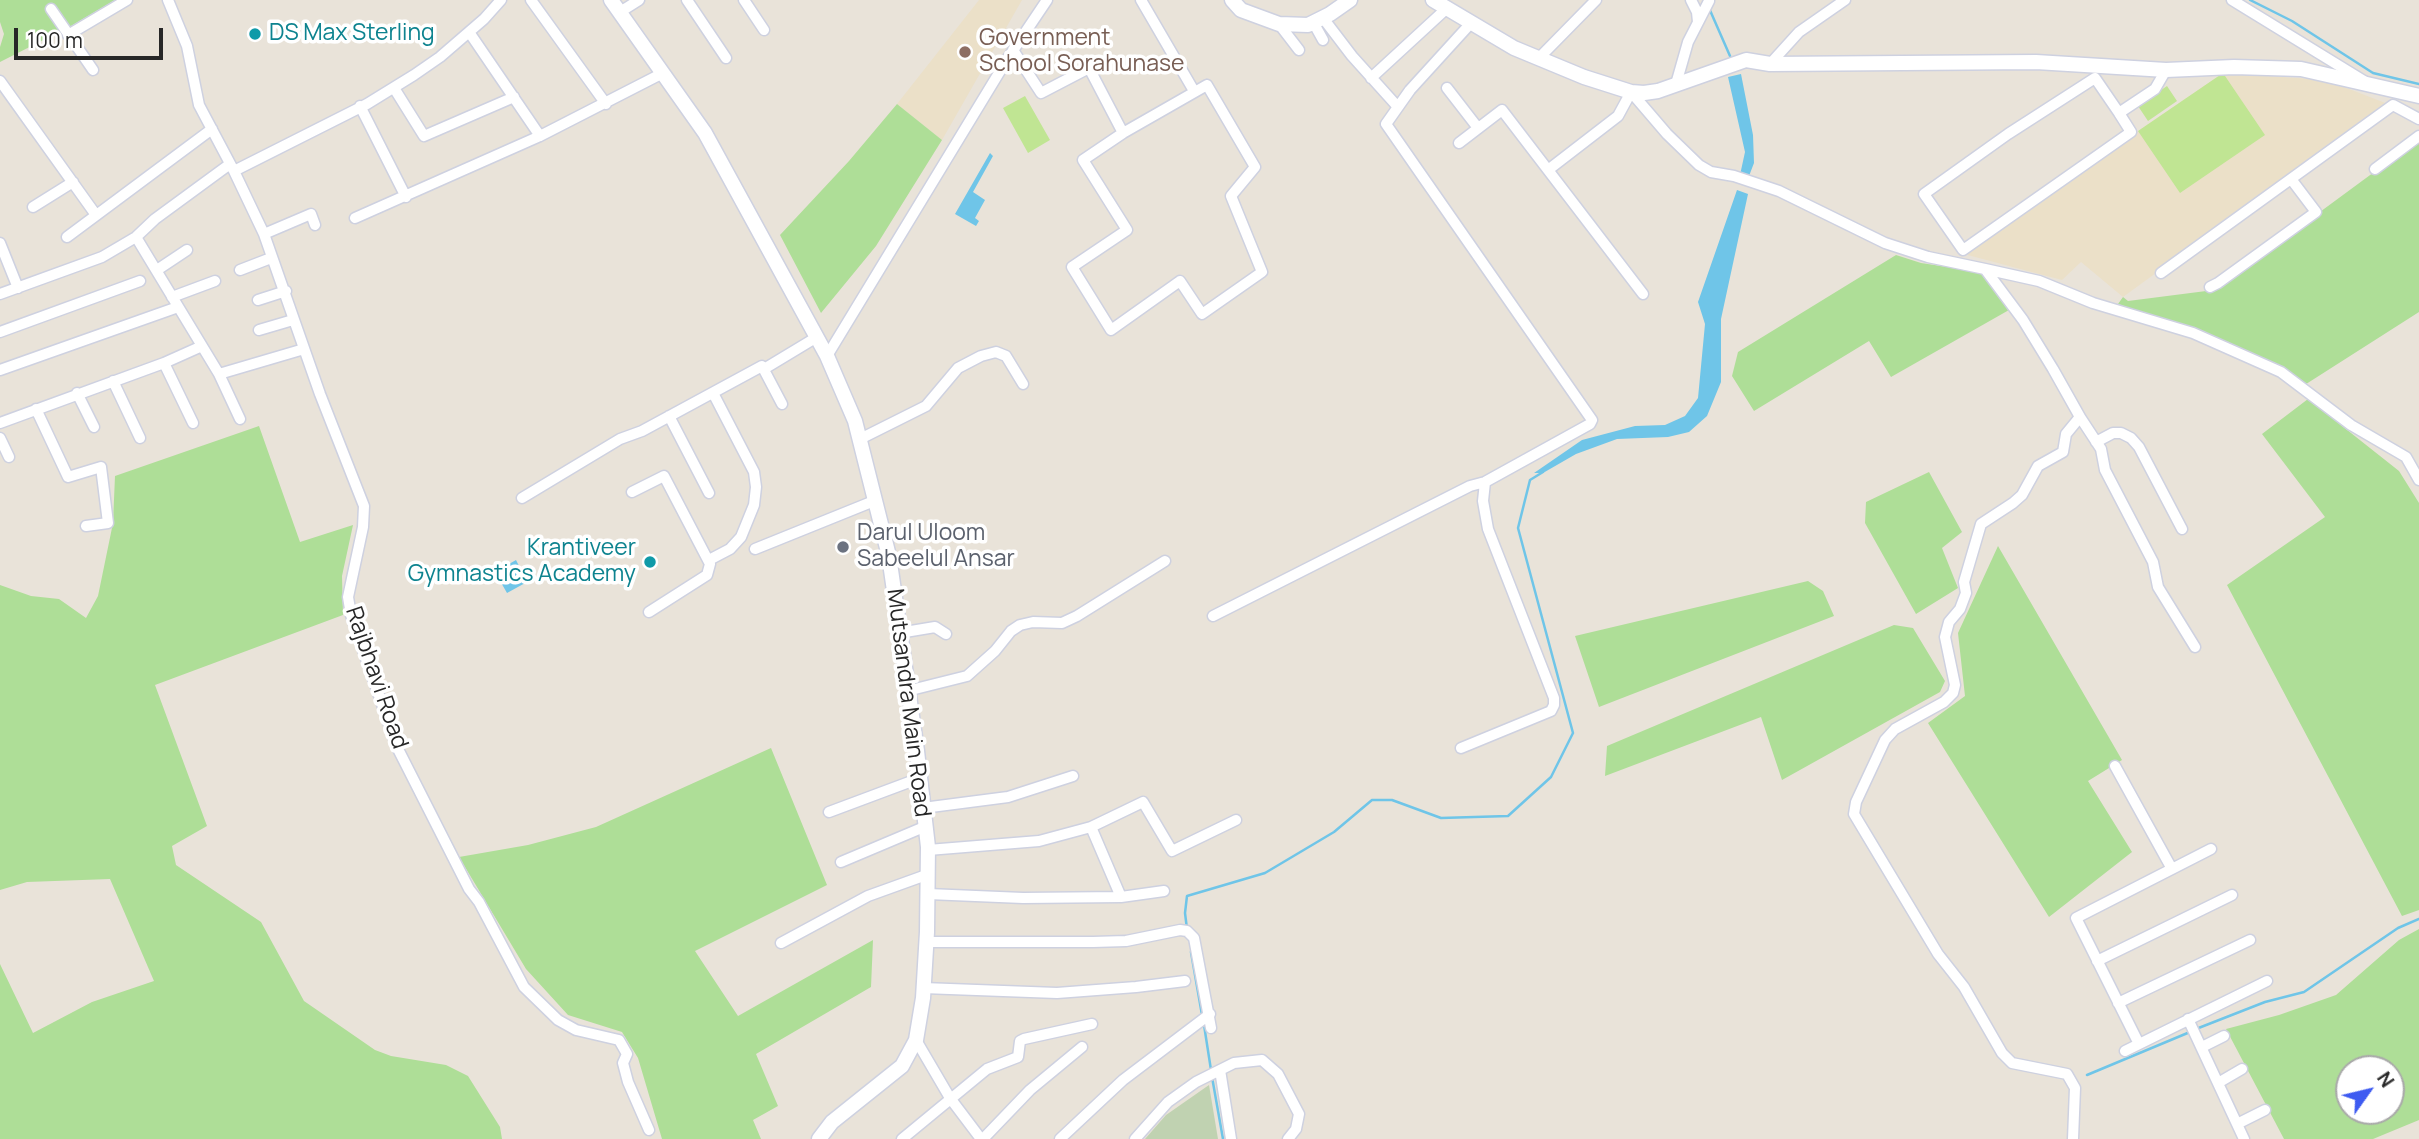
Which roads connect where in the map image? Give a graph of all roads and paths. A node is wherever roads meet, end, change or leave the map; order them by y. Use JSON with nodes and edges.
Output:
{"nodes":[{"id":1,"x":127,"y":0,"type":"edge"},
{"id":2,"x":168,"y":0,"type":"edge"},
{"id":3,"x":501,"y":0,"type":"edge"},
{"id":4,"x":531,"y":0,"type":"edge"},
{"id":5,"x":639,"y":0,"type":"edge"},
{"id":6,"x":687,"y":0,"type":"edge"},
{"id":7,"x":744,"y":0,"type":"edge"},
{"id":8,"x":1047,"y":0,"type":"edge"},
{"id":9,"x":1141,"y":0,"type":"edge"},
{"id":10,"x":1232,"y":0,"type":"edge"},
{"id":11,"x":1350,"y":0,"type":"edge"},
{"id":12,"x":1596,"y":0,"type":"edge"},
{"id":13,"x":1691,"y":0,"type":"edge"},
{"id":14,"x":1845,"y":0,"type":"edge"},
{"id":15,"x":2232,"y":0,"type":"edge"},
{"id":16,"x":1440,"y":4,"type":"edge"},
{"id":17,"x":1707,"y":5,"type":"edge"},
{"id":18,"x":616,"y":6,"type":"edge"},
{"id":19,"x":51,"y":9,"type":"dead end"},
{"id":20,"x":1318,"y":20,"type":"junction"},
{"id":21,"x":1698,"y":22,"type":"junction"},
{"id":22,"x":1471,"y":23,"type":"junction"},
{"id":23,"x":1279,"y":24,"type":"junction"},
{"id":24,"x":764,"y":30,"type":"dead end"},
{"id":25,"x":469,"y":32,"type":"junction"},
{"id":26,"x":68,"y":35,"type":"junction"},
{"id":27,"x":1323,"y":40,"type":"dead end"},
{"id":28,"x":1013,"y":50,"type":"junction"},
{"id":29,"x":1299,"y":50,"type":"dead end"},
{"id":30,"x":726,"y":58,"type":"dead end"},
{"id":31,"x":1539,"y":58,"type":"junction"},
{"id":32,"x":1770,"y":64,"type":"junction"},
{"id":33,"x":93,"y":70,"type":"dead end"},
{"id":34,"x":2166,"y":70,"type":"junction"},
{"id":35,"x":663,"y":73,"type":"junction"},
{"id":36,"x":1371,"y":78,"type":"junction"},
{"id":37,"x":0,"y":81,"type":"edge"},
{"id":38,"x":2368,"y":83,"type":"junction"},
{"id":39,"x":1676,"y":84,"type":"junction"},
{"id":40,"x":394,"y":88,"type":"junction"},
{"id":41,"x":1447,"y":88,"type":"dead end"},
{"id":42,"x":1194,"y":91,"type":"junction"},
{"id":43,"x":1631,"y":92,"type":"junction"},
{"id":44,"x":2419,"y":96,"type":"edge"},
{"id":45,"x":514,"y":97,"type":"junction"},
{"id":46,"x":606,"y":104,"type":"junction"},
{"id":47,"x":360,"y":106,"type":"junction"},
{"id":48,"x":1397,"y":106,"type":"junction"},
{"id":49,"x":2119,"y":113,"type":"junction"},
{"id":50,"x":2418,"y":117,"type":"edge"},
{"id":51,"x":1478,"y":128,"type":"junction"},
{"id":52,"x":212,"y":129,"type":"junction"},
{"id":53,"x":1123,"y":133,"type":"junction"},
{"id":54,"x":541,"y":136,"type":"junction"},
{"id":55,"x":2419,"y":136,"type":"edge"},
{"id":56,"x":1459,"y":143,"type":"dead end"},
{"id":57,"x":232,"y":167,"type":"junction"},
{"id":58,"x":2375,"y":169,"type":"dead end"},
{"id":59,"x":1548,"y":170,"type":"junction"},
{"id":60,"x":2291,"y":179,"type":"junction"},
{"id":61,"x":74,"y":182,"type":"junction"},
{"id":62,"x":406,"y":197,"type":"junction"},
{"id":63,"x":33,"y":206,"type":"dead end"},
{"id":64,"x":96,"y":215,"type":"junction"},
{"id":65,"x":355,"y":218,"type":"dead end"},
{"id":66,"x":315,"y":225,"type":"dead end"},
{"id":67,"x":264,"y":234,"type":"junction"},
{"id":68,"x":67,"y":237,"type":"dead end"},
{"id":69,"x":136,"y":237,"type":"junction"},
{"id":70,"x":0,"y":243,"type":"edge"},
{"id":71,"x":187,"y":250,"type":"dead end"},
{"id":72,"x":271,"y":258,"type":"junction"},
{"id":73,"x":1985,"y":269,"type":"junction"},
{"id":74,"x":157,"y":270,"type":"junction"},
{"id":75,"x":240,"y":270,"type":"dead end"},
{"id":76,"x":2161,"y":273,"type":"dead end"},
{"id":77,"x":140,"y":281,"type":"dead end"},
{"id":78,"x":215,"y":281,"type":"dead end"},
{"id":79,"x":2210,"y":287,"type":"dead end"},
{"id":80,"x":18,"y":288,"type":"junction"},
{"id":81,"x":285,"y":291,"type":"junction"},
{"id":82,"x":0,"y":293,"type":"edge"},
{"id":83,"x":1643,"y":294,"type":"dead end"},
{"id":84,"x":172,"y":297,"type":"junction"},
{"id":85,"x":258,"y":300,"type":"dead end"},
{"id":86,"x":178,"y":307,"type":"junction"},
{"id":87,"x":293,"y":320,"type":"junction"},
{"id":88,"x":259,"y":330,"type":"dead end"},
{"id":89,"x":0,"y":332,"type":"edge"},
{"id":90,"x":817,"y":337,"type":"junction"},
{"id":91,"x":202,"y":346,"type":"junction"},
{"id":92,"x":304,"y":349,"type":"junction"},
{"id":93,"x":827,"y":356,"type":"junction"},
{"id":94,"x":164,"y":363,"type":"junction"},
{"id":95,"x":764,"y":369,"type":"junction"},
{"id":96,"x":0,"y":370,"type":"edge"},
{"id":97,"x":219,"y":374,"type":"junction"},
{"id":98,"x":113,"y":381,"type":"junction"},
{"id":99,"x":1023,"y":384,"type":"dead end"},
{"id":100,"x":77,"y":393,"type":"junction"},
{"id":101,"x":713,"y":393,"type":"junction"},
{"id":102,"x":782,"y":404,"type":"dead end"},
{"id":103,"x":36,"y":409,"type":"junction"},
{"id":104,"x":669,"y":416,"type":"junction"},
{"id":105,"x":2080,"y":416,"type":"junction"},
{"id":106,"x":240,"y":419,"type":"dead end"},
{"id":107,"x":0,"y":423,"type":"edge"},
{"id":108,"x":194,"y":423,"type":"dead end"},
{"id":109,"x":94,"y":427,"type":"dead end"},
{"id":110,"x":0,"y":438,"type":"edge"},
{"id":111,"x":140,"y":438,"type":"dead end"},
{"id":112,"x":860,"y":439,"type":"junction"},
{"id":113,"x":2096,"y":442,"type":"junction"},
{"id":114,"x":9,"y":457,"type":"dead end"},
{"id":115,"x":2419,"y":480,"type":"edge"},
{"id":116,"x":1485,"y":482,"type":"junction"},
{"id":117,"x":632,"y":492,"type":"dead end"},
{"id":118,"x":709,"y":493,"type":"dead end"},
{"id":119,"x":522,"y":498,"type":"dead end"},
{"id":120,"x":874,"y":501,"type":"junction"},
{"id":121,"x":86,"y":526,"type":"dead end"},
{"id":122,"x":2182,"y":529,"type":"dead end"},
{"id":123,"x":755,"y":549,"type":"dead end"},
{"id":124,"x":709,"y":560,"type":"junction"},
{"id":125,"x":1165,"y":562,"type":"dead end"},
{"id":126,"x":649,"y":612,"type":"dead end"},
{"id":127,"x":1213,"y":616,"type":"dead end"},
{"id":128,"x":899,"y":633,"type":"junction"},
{"id":129,"x":946,"y":634,"type":"dead end"},
{"id":130,"x":2195,"y":647,"type":"dead end"},
{"id":131,"x":907,"y":691,"type":"junction"},
{"id":132,"x":1461,"y":748,"type":"dead end"},
{"id":133,"x":2115,"y":765,"type":"dead end"},
{"id":134,"x":1073,"y":776,"type":"dead end"},
{"id":135,"x":920,"y":778,"type":"junction"},
{"id":136,"x":923,"y":808,"type":"junction"},
{"id":137,"x":829,"y":812,"type":"dead end"},
{"id":138,"x":1236,"y":820,"type":"dead end"},
{"id":139,"x":924,"y":827,"type":"junction"},
{"id":140,"x":1091,"y":827,"type":"junction"},
{"id":141,"x":2211,"y":849,"type":"dead end"},
{"id":142,"x":928,"y":850,"type":"junction"},
{"id":143,"x":841,"y":862,"type":"dead end"},
{"id":144,"x":2172,"y":869,"type":"junction"},
{"id":145,"x":929,"y":874,"type":"junction"},
{"id":146,"x":1164,"y":891,"type":"dead end"},
{"id":147,"x":928,"y":894,"type":"junction"},
{"id":148,"x":2232,"y":895,"type":"dead end"},
{"id":149,"x":1121,"y":897,"type":"junction"},
{"id":150,"x":2250,"y":940,"type":"dead end"},
{"id":151,"x":927,"y":942,"type":"junction"},
{"id":152,"x":780,"y":943,"type":"dead end"},
{"id":153,"x":2097,"y":961,"type":"junction"},
{"id":154,"x":1185,"y":981,"type":"dead end"},
{"id":155,"x":2267,"y":981,"type":"dead end"},
{"id":156,"x":923,"y":988,"type":"junction"},
{"id":157,"x":2118,"y":1003,"type":"junction"},
{"id":158,"x":1210,"y":1014,"type":"junction"},
{"id":159,"x":2188,"y":1019,"type":"junction"},
{"id":160,"x":1092,"y":1024,"type":"dead end"},
{"id":161,"x":1211,"y":1028,"type":"dead end"},
{"id":162,"x":2224,"y":1036,"type":"dead end"},
{"id":163,"x":916,"y":1040,"type":"junction"},
{"id":164,"x":2139,"y":1044,"type":"junction"},
{"id":165,"x":1082,"y":1047,"type":"dead end"},
{"id":166,"x":2202,"y":1047,"type":"junction"},
{"id":167,"x":2125,"y":1051,"type":"dead end"},
{"id":168,"x":2242,"y":1069,"type":"dead end"},
{"id":169,"x":1220,"y":1070,"type":"junction"},
{"id":170,"x":2218,"y":1083,"type":"junction"},
{"id":171,"x":950,"y":1098,"type":"junction"},
{"id":172,"x":2264,"y":1110,"type":"dead end"},
{"id":173,"x":2237,"y":1124,"type":"junction"},
{"id":174,"x":649,"y":1130,"type":"dead end"},
{"id":175,"x":819,"y":1139,"type":"edge"},
{"id":176,"x":902,"y":1139,"type":"edge"},
{"id":177,"x":982,"y":1139,"type":"edge"},
{"id":178,"x":1060,"y":1139,"type":"edge"},
{"id":179,"x":1135,"y":1139,"type":"edge"},
{"id":180,"x":1231,"y":1139,"type":"edge"},
{"id":181,"x":1288,"y":1139,"type":"edge"},
{"id":182,"x":2073,"y":1139,"type":"edge"},
{"id":183,"x":2244,"y":1139,"type":"edge"}],
"edges":[{"from":1,"to":26,"type":"street"},
{"from":2,"to":52,"type":"street","name":"Rajbhavi Road"},
{"from":3,"to":25,"type":"street"},
{"from":4,"to":46,"type":"street"},
{"from":5,"to":18,"type":"street"},
{"from":6,"to":30,"type":"street"},
{"from":7,"to":24,"type":"street"},
{"from":8,"to":28,"type":"street"},
{"from":9,"to":42,"type":"street"},
{"from":10,"to":23,"type":"street"},
{"from":11,"to":20,"type":"street"},
{"from":12,"to":31,"type":"street"},
{"from":13,"to":21,"type":"street"},
{"from":14,"to":32,"type":"street"},
{"from":15,"to":38,"type":"street"},
{"from":16,"to":22,"type":"street"},
{"from":16,"to":36,"type":"street"},
{"from":17,"to":21,"type":"street"},
{"from":18,"to":35,"type":"street","name":"Mutsandra Main Road"},
{"from":19,"to":26,"type":"street"},
{"from":20,"to":23,"type":"street"},
{"from":20,"to":27,"type":"street"},
{"from":20,"to":36,"type":"street"},
{"from":21,"to":39,"type":"street"},
{"from":22,"to":31,"type":"street"},
{"from":22,"to":48,"type":"street"},
{"from":23,"to":29,"type":"street"},
{"from":25,"to":40,"type":"street"},
{"from":25,"to":45,"type":"street"},
{"from":26,"to":33,"type":"street"},
{"from":28,"to":53,"type":"street"},
{"from":28,"to":93,"type":"street"},
{"from":31,"to":43,"type":"street"},
{"from":32,"to":34,"type":"street"},
{"from":32,"to":39,"type":"street"},
{"from":34,"to":38,"type":"street"},
{"from":34,"to":49,"type":"street"},
{"from":35,"to":46,"type":"street"},
{"from":35,"to":90,"type":"street","name":"Mutsandra Main Road"},
{"from":36,"to":48,"type":"street"},
{"from":37,"to":61,"type":"street"},
{"from":38,"to":44,"type":"street"},
{"from":39,"to":43,"type":"street"},
{"from":40,"to":45,"type":"street"},
{"from":40,"to":47,"type":"street"},
{"from":41,"to":51,"type":"street"},
{"from":42,"to":53,"type":"street"},
{"from":42,"to":53,"type":"street"},
{"from":43,"to":59,"type":"street"},
{"from":43,"to":73,"type":"street"},
{"from":45,"to":54,"type":"street"},
{"from":46,"to":54,"type":"street"},
{"from":47,"to":57,"type":"street"},
{"from":47,"to":62,"type":"street"},
{"from":48,"to":116,"type":"street"},
{"from":49,"to":49,"type":"street"},
{"from":50,"to":60,"type":"street"},
{"from":51,"to":56,"type":"street"},
{"from":51,"to":59,"type":"street"},
{"from":52,"to":57,"type":"street","name":"Rajbhavi Road"},
{"from":52,"to":64,"type":"street"},
{"from":54,"to":62,"type":"street"},
{"from":55,"to":58,"type":"street"},
{"from":57,"to":67,"type":"street","name":"Rajbhavi Road"},
{"from":57,"to":69,"type":"street"},
{"from":59,"to":83,"type":"street"},
{"from":60,"to":76,"type":"street"},
{"from":60,"to":79,"type":"street"},
{"from":61,"to":63,"type":"street"},
{"from":61,"to":64,"type":"street"},
{"from":62,"to":65,"type":"street"},
{"from":64,"to":68,"type":"street"},
{"from":66,"to":67,"type":"street"},
{"from":67,"to":72,"type":"street","name":"Rajbhavi Road"},
{"from":69,"to":74,"type":"street"},
{"from":69,"to":80,"type":"street"},
{"from":70,"to":80,"type":"street"},
{"from":71,"to":74,"type":"street"},
{"from":72,"to":75,"type":"street"},
{"from":72,"to":81,"type":"street","name":"Rajbhavi Road"},
{"from":73,"to":105,"type":"street"},
{"from":73,"to":115,"type":"street"},
{"from":74,"to":84,"type":"street"},
{"from":77,"to":89,"type":"street"},
{"from":78,"to":84,"type":"street"},
{"from":80,"to":82,"type":"street"},
{"from":81,"to":85,"type":"street"},
{"from":81,"to":87,"type":"street","name":"Rajbhavi Road"},
{"from":84,"to":86,"type":"street"},
{"from":86,"to":91,"type":"street"},
{"from":86,"to":96,"type":"street"},
{"from":87,"to":88,"type":"street"},
{"from":87,"to":92,"type":"street","name":"Rajbhavi Road"},
{"from":90,"to":93,"type":"street","name":"Mutsandra Main Road"},
{"from":90,"to":95,"type":"street"},
{"from":91,"to":94,"type":"street"},
{"from":91,"to":97,"type":"street"},
{"from":92,"to":97,"type":"street"},
{"from":92,"to":174,"type":"street","name":"Rajbhavi Road"},
{"from":93,"to":112,"type":"street","name":"Mutsandra Main Road"},
{"from":94,"to":98,"type":"street"},
{"from":94,"to":108,"type":"street"},
{"from":95,"to":101,"type":"street"},
{"from":95,"to":102,"type":"street"},
{"from":97,"to":106,"type":"street"},
{"from":98,"to":100,"type":"street"},
{"from":98,"to":111,"type":"street"},
{"from":99,"to":112,"type":"street"},
{"from":100,"to":103,"type":"street"},
{"from":100,"to":109,"type":"street"},
{"from":101,"to":104,"type":"street"},
{"from":101,"to":124,"type":"street"},
{"from":103,"to":107,"type":"street"},
{"from":103,"to":121,"type":"street"},
{"from":104,"to":118,"type":"street"},
{"from":104,"to":119,"type":"street"},
{"from":105,"to":113,"type":"street"},
{"from":105,"to":182,"type":"street"},
{"from":110,"to":114,"type":"street"},
{"from":112,"to":120,"type":"street","name":"Mutsandra Main Road"},
{"from":113,"to":122,"type":"street"},
{"from":113,"to":130,"type":"street"},
{"from":116,"to":127,"type":"street"},
{"from":116,"to":132,"type":"street"},
{"from":117,"to":124,"type":"street"},
{"from":120,"to":123,"type":"street"},
{"from":120,"to":128,"type":"street","name":"Mutsandra Main Road"},
{"from":124,"to":126,"type":"street"},
{"from":125,"to":131,"type":"street"},
{"from":128,"to":129,"type":"street"},
{"from":128,"to":131,"type":"street","name":"Mutsandra Main Road"},
{"from":131,"to":135,"type":"street","name":"Mutsandra Main Road"},
{"from":133,"to":144,"type":"street"},
{"from":134,"to":136,"type":"street"},
{"from":135,"to":136,"type":"street","name":"Mutsandra Main Road"},
{"from":135,"to":137,"type":"street"},
{"from":136,"to":139,"type":"street","name":"Mutsandra Main Road"},
{"from":138,"to":140,"type":"street"},
{"from":139,"to":142,"type":"street","name":"Mutsandra Main Road"},
{"from":139,"to":143,"type":"street"},
{"from":140,"to":142,"type":"street"},
{"from":140,"to":149,"type":"street"},
{"from":141,"to":144,"type":"street"},
{"from":142,"to":145,"type":"street","name":"Mutsandra Main Road"},
{"from":144,"to":153,"type":"street"},
{"from":145,"to":147,"type":"street","name":"Mutsandra Main Road"},
{"from":145,"to":152,"type":"street"},
{"from":146,"to":149,"type":"street"},
{"from":147,"to":149,"type":"street"},
{"from":147,"to":151,"type":"street","name":"Mutsandra Main Road"},
{"from":148,"to":153,"type":"street"},
{"from":150,"to":157,"type":"street"},
{"from":151,"to":156,"type":"street","name":"Mutsandra Main Road"},
{"from":151,"to":158,"type":"street"},
{"from":153,"to":157,"type":"street"},
{"from":154,"to":156,"type":"street"},
{"from":155,"to":159,"type":"street"},
{"from":156,"to":163,"type":"street","name":"Mutsandra Main Road"},
{"from":157,"to":164,"type":"street"},
{"from":158,"to":161,"type":"street"},
{"from":158,"to":178,"type":"street"},
{"from":159,"to":164,"type":"street"},
{"from":159,"to":166,"type":"street"},
{"from":160,"to":171,"type":"street"},
{"from":162,"to":166,"type":"street"},
{"from":163,"to":171,"type":"street"},
{"from":163,"to":175,"type":"street","name":"Mutsandra Main Road"},
{"from":164,"to":167,"type":"street"},
{"from":165,"to":177,"type":"street"},
{"from":166,"to":170,"type":"street"},
{"from":168,"to":170,"type":"street"},
{"from":169,"to":179,"type":"street"},
{"from":169,"to":180,"type":"street"},
{"from":169,"to":181,"type":"street"},
{"from":170,"to":173,"type":"street"},
{"from":171,"to":176,"type":"street"},
{"from":171,"to":177,"type":"street"},
{"from":172,"to":173,"type":"street"},
{"from":173,"to":183,"type":"street"}]}
